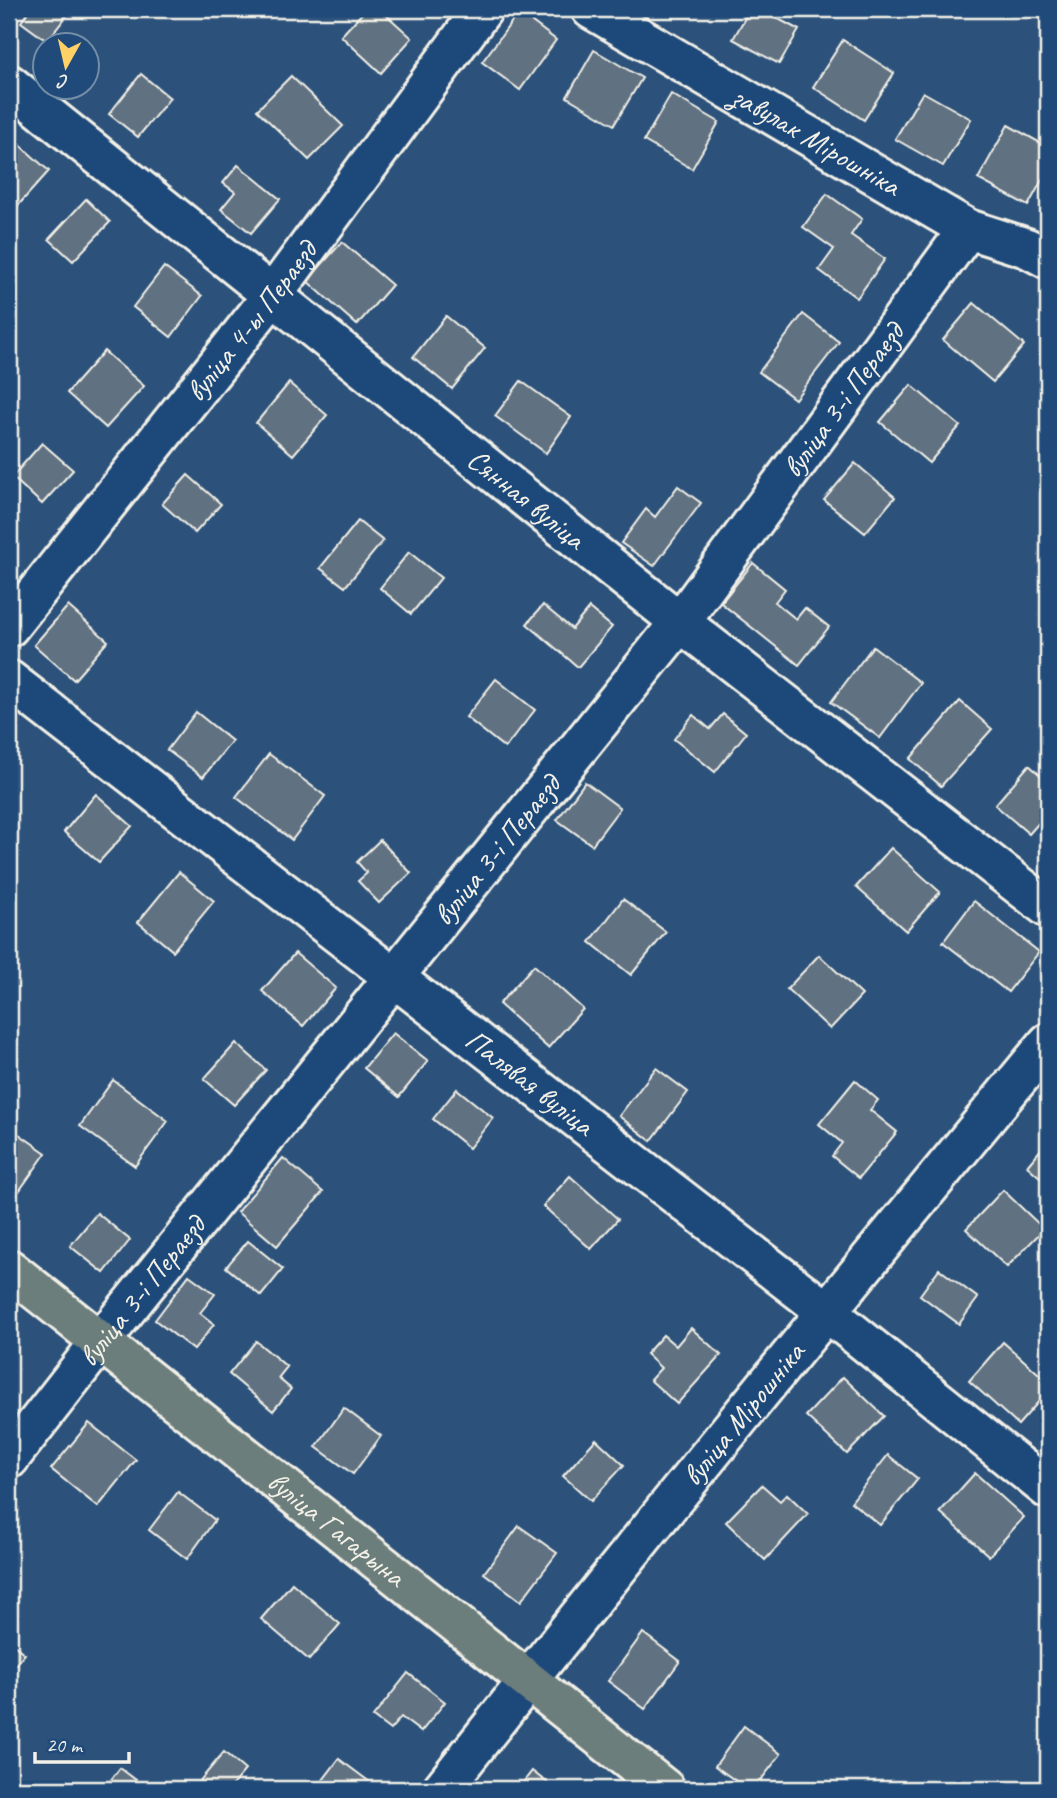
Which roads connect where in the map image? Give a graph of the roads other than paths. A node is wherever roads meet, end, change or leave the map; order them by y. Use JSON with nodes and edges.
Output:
{"nodes":[{"id":1,"x":483,"y":9,"type":"edge"},
{"id":2,"x":591,"y":9,"type":"edge"},
{"id":3,"x":9,"y":84,"type":"edge"},
{"id":4,"x":968,"y":229,"type":"junction"},
{"id":5,"x":1048,"y":259,"type":"edge"},
{"id":6,"x":272,"y":296,"type":"junction"},
{"id":7,"x":680,"y":622,"type":"junction"},
{"id":8,"x":9,"y":627,"type":"edge"},
{"id":9,"x":9,"y":680,"type":"edge"},
{"id":10,"x":1048,"y":908,"type":"edge"},
{"id":11,"x":393,"y":977,"type":"junction"},
{"id":12,"x":1048,"y":1043,"type":"edge"},
{"id":13,"x":9,"y":1269,"type":"edge"},
{"id":14,"x":826,"y":1311,"type":"junction"},
{"id":15,"x":101,"y":1341,"type":"junction"},
{"id":16,"x":9,"y":1459,"type":"edge"},
{"id":17,"x":1048,"y":1489,"type":"edge"},
{"id":18,"x":528,"y":1679,"type":"junction"},
{"id":19,"x":442,"y":1789,"type":"edge"},
{"id":20,"x":665,"y":1789,"type":"edge"}],
"edges":[{"from":1,"to":6,"type":"street","name":"вуліца 4-ы Пераезд"},
{"from":2,"to":4,"type":"street","name":"завулак Мірошніка"},
{"from":3,"to":6,"type":"street","name":"Сянная вуліца"},
{"from":4,"to":5,"type":"street","name":"завулак Мірошніка"},
{"from":4,"to":7,"type":"street","name":"вуліца 3-і Пераезд"},
{"from":6,"to":7,"type":"street","name":"Сянная вуліца"},
{"from":6,"to":8,"type":"street","name":"вуліца 4-ы Пераезд"},
{"from":7,"to":10,"type":"street","name":"Сянная вуліца"},
{"from":7,"to":11,"type":"street","name":"вуліца 3-і Пераезд"},
{"from":9,"to":11,"type":"street","name":"Палявая вуліца"},
{"from":11,"to":14,"type":"street","name":"Палявая вуліца"},
{"from":11,"to":15,"type":"street","name":"вуліца 3-і Пераезд"},
{"from":12,"to":14,"type":"street","name":"вуліца Мірошніка"},
{"from":13,"to":15,"type":"main road","name":"вуліца Гагарына"},
{"from":14,"to":17,"type":"street","name":"Палявая вуліца"},
{"from":14,"to":18,"type":"street","name":"вуліца Мірошніка"},
{"from":15,"to":16,"type":"street","name":"вуліца 3-і Пераезд"},
{"from":15,"to":18,"type":"main road","name":"вуліца Гагарына"},
{"from":18,"to":19,"type":"street","name":"вуліца Мірошніка"},
{"from":18,"to":20,"type":"main road","name":"вуліца Гагарына"}]}
